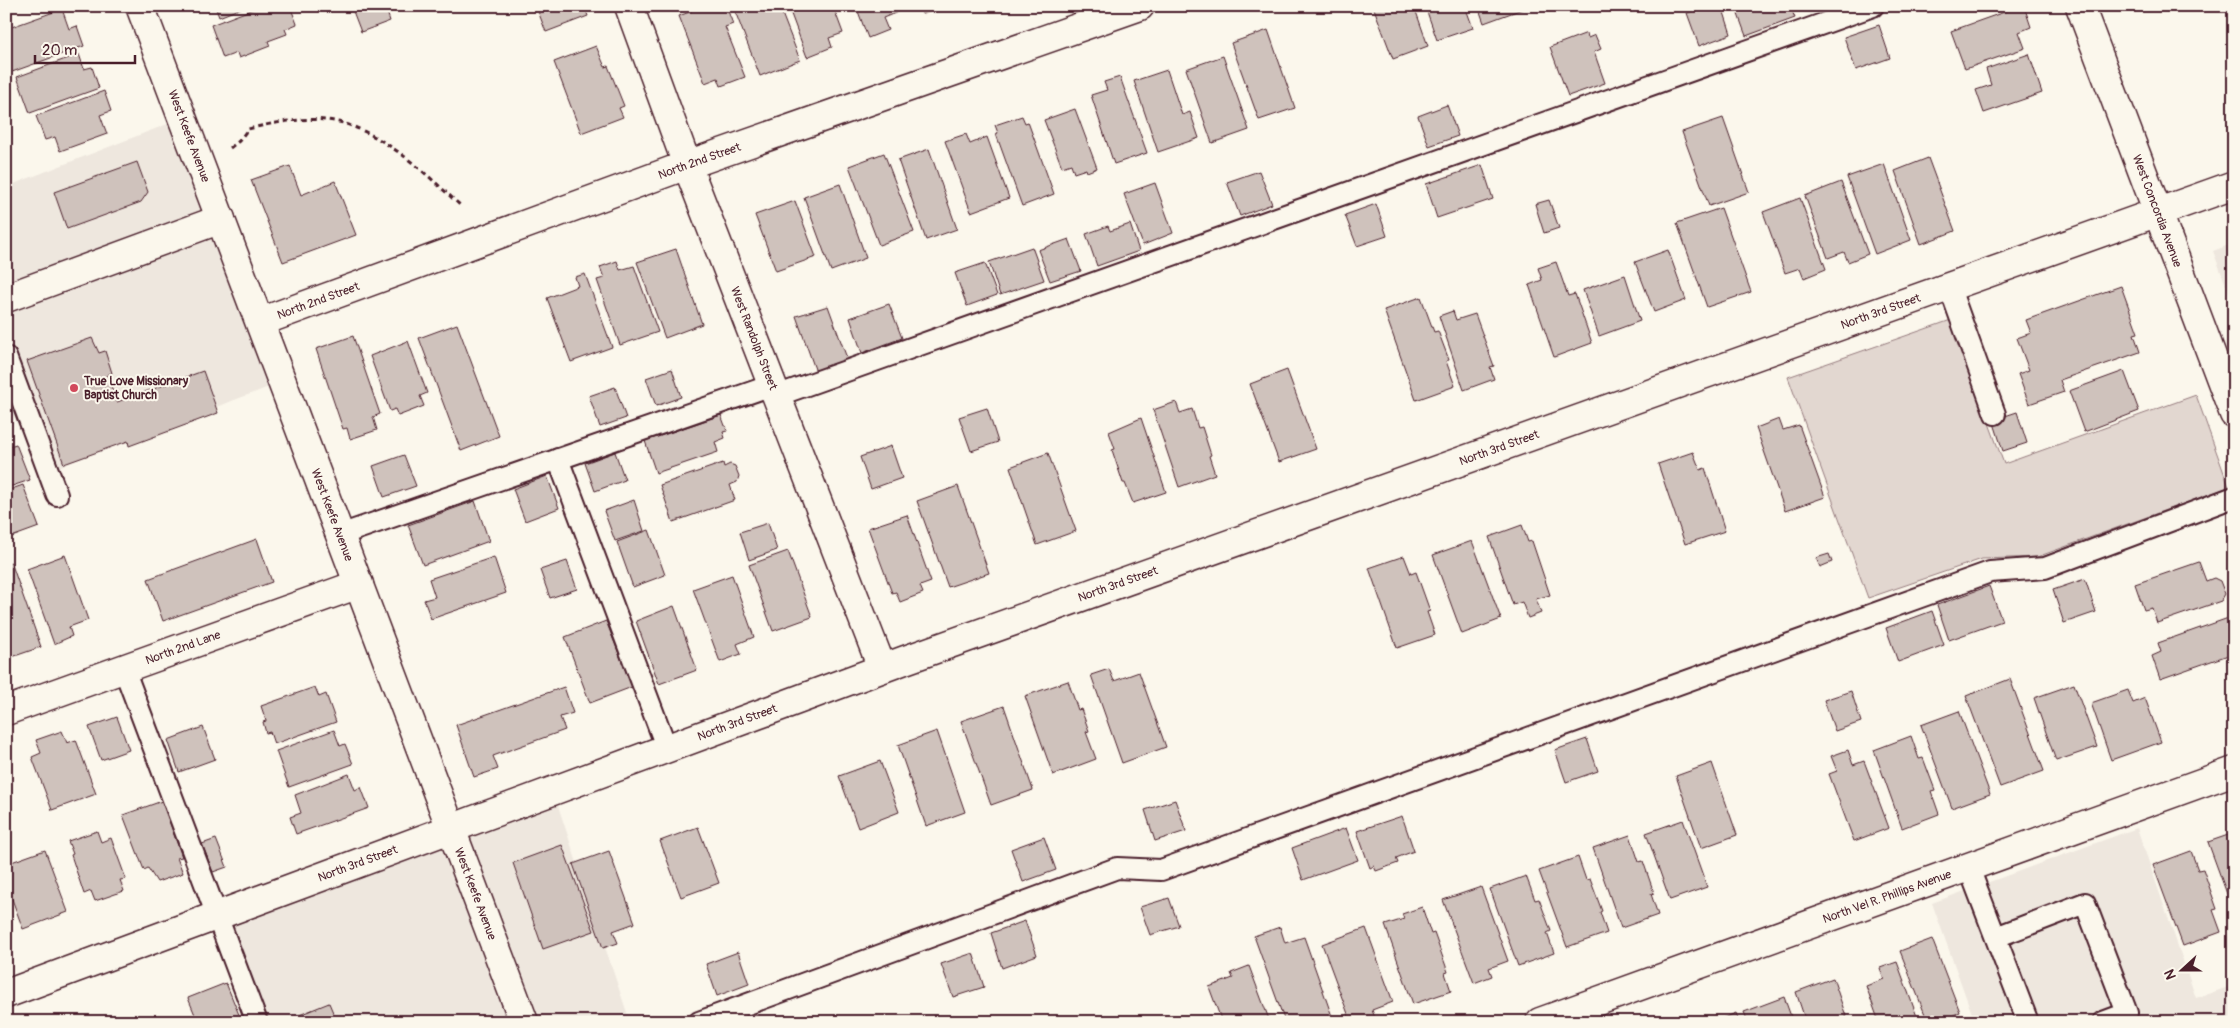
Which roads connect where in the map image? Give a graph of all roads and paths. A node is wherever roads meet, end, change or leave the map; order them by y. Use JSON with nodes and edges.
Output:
{"nodes":[{"id":1,"x":140,"y":6,"type":"edge"},
{"id":2,"x":628,"y":6,"type":"edge"},
{"id":3,"x":1140,"y":6,"type":"edge"},
{"id":4,"x":1873,"y":6,"type":"edge"},
{"id":5,"x":2080,"y":6,"type":"edge"},
{"id":6,"x":230,"y":148,"type":"dead end"},
{"id":7,"x":687,"y":165,"type":"junction"},
{"id":8,"x":2234,"y":185,"type":"edge"},
{"id":9,"x":461,"y":206,"type":"dead end"},
{"id":10,"x":2158,"y":211,"type":"junction"},
{"id":11,"x":221,"y":220,"type":"junction"},
{"id":12,"x":1949,"y":286,"type":"junction"},
{"id":13,"x":6,"y":298,"type":"edge"},
{"id":14,"x":260,"y":322,"type":"junction"},
{"id":15,"x":6,"y":357,"type":"edge"},
{"id":16,"x":774,"y":390,"type":"junction"},
{"id":17,"x":1994,"y":414,"type":"dead end"},
{"id":18,"x":2234,"y":414,"type":"edge"},
{"id":19,"x":558,"y":459,"type":"junction"},
{"id":20,"x":57,"y":495,"type":"dead end"},
{"id":21,"x":2234,"y":497,"type":"edge"},
{"id":22,"x":340,"y":535,"type":"junction"},
{"id":23,"x":358,"y":584,"type":"junction"},
{"id":24,"x":882,"y":668,"type":"junction"},
{"id":25,"x":124,"y":669,"type":"junction"},
{"id":26,"x":6,"y":712,"type":"edge"},
{"id":27,"x":667,"y":749,"type":"junction"},
{"id":28,"x":2234,"y":771,"type":"edge"},
{"id":29,"x":451,"y":830,"type":"junction"},
{"id":30,"x":1969,"y":868,"type":"junction"},
{"id":31,"x":216,"y":916,"type":"junction"},
{"id":32,"x":1996,"y":936,"type":"junction"},
{"id":33,"x":6,"y":994,"type":"edge"},
{"id":34,"x":257,"y":1022,"type":"edge"},
{"id":35,"x":524,"y":1022,"type":"edge"},
{"id":36,"x":700,"y":1022,"type":"edge"},
{"id":37,"x":1540,"y":1022,"type":"edge"},
{"id":38,"x":2028,"y":1022,"type":"edge"},
{"id":39,"x":2103,"y":1022,"type":"edge"}],
"edges":[{"from":1,"to":11,"type":"street","name":"West Keefe Avenue"},
{"from":2,"to":7,"type":"street","name":"West Randolph Street"},
{"from":3,"to":7,"type":"street","name":"North 2nd Street"},
{"from":4,"to":16,"type":"lane"},
{"from":5,"to":10,"type":"street","name":"West Concordia Avenue"},
{"from":6,"to":9,"type":"path"},
{"from":7,"to":14,"type":"street","name":"North 2nd Street"},
{"from":7,"to":16,"type":"street","name":"West Randolph Street"},
{"from":8,"to":10,"type":"street","name":"North 3rd Street"},
{"from":10,"to":12,"type":"street","name":"North 3rd Street"},
{"from":10,"to":18,"type":"street","name":"West Concordia Avenue"},
{"from":11,"to":13,"type":"street"},
{"from":11,"to":14,"type":"street","name":"West Keefe Avenue"},
{"from":12,"to":17,"type":"lane"},
{"from":12,"to":24,"type":"street","name":"North 3rd Street"},
{"from":14,"to":22,"type":"street","name":"West Keefe Avenue"},
{"from":15,"to":20,"type":"lane"},
{"from":16,"to":19,"type":"lane"},
{"from":16,"to":24,"type":"street","name":"West Randolph Street"},
{"from":19,"to":22,"type":"lane"},
{"from":19,"to":27,"type":"lane"},
{"from":21,"to":36,"type":"lane"},
{"from":22,"to":23,"type":"street","name":"West Keefe Avenue"},
{"from":23,"to":25,"type":"street","name":"North 2nd Lane"},
{"from":23,"to":29,"type":"street","name":"West Keefe Avenue"},
{"from":24,"to":27,"type":"street","name":"North 3rd Street"},
{"from":25,"to":26,"type":"street","name":"North 2nd Lane"},
{"from":25,"to":31,"type":"lane"},
{"from":27,"to":29,"type":"street","name":"North 3rd Street"},
{"from":28,"to":30,"type":"street","name":"North Vel R. Phillips Avenue"},
{"from":29,"to":31,"type":"street","name":"North 3rd Street"},
{"from":29,"to":35,"type":"street","name":"West Keefe Avenue"},
{"from":30,"to":32,"type":"lane"},
{"from":30,"to":37,"type":"street","name":"North Vel R. Phillips Avenue"},
{"from":31,"to":33,"type":"street","name":"North 3rd Street"},
{"from":31,"to":34,"type":"lane"},
{"from":32,"to":38,"type":"lane"},
{"from":32,"to":39,"type":"lane"}]}
